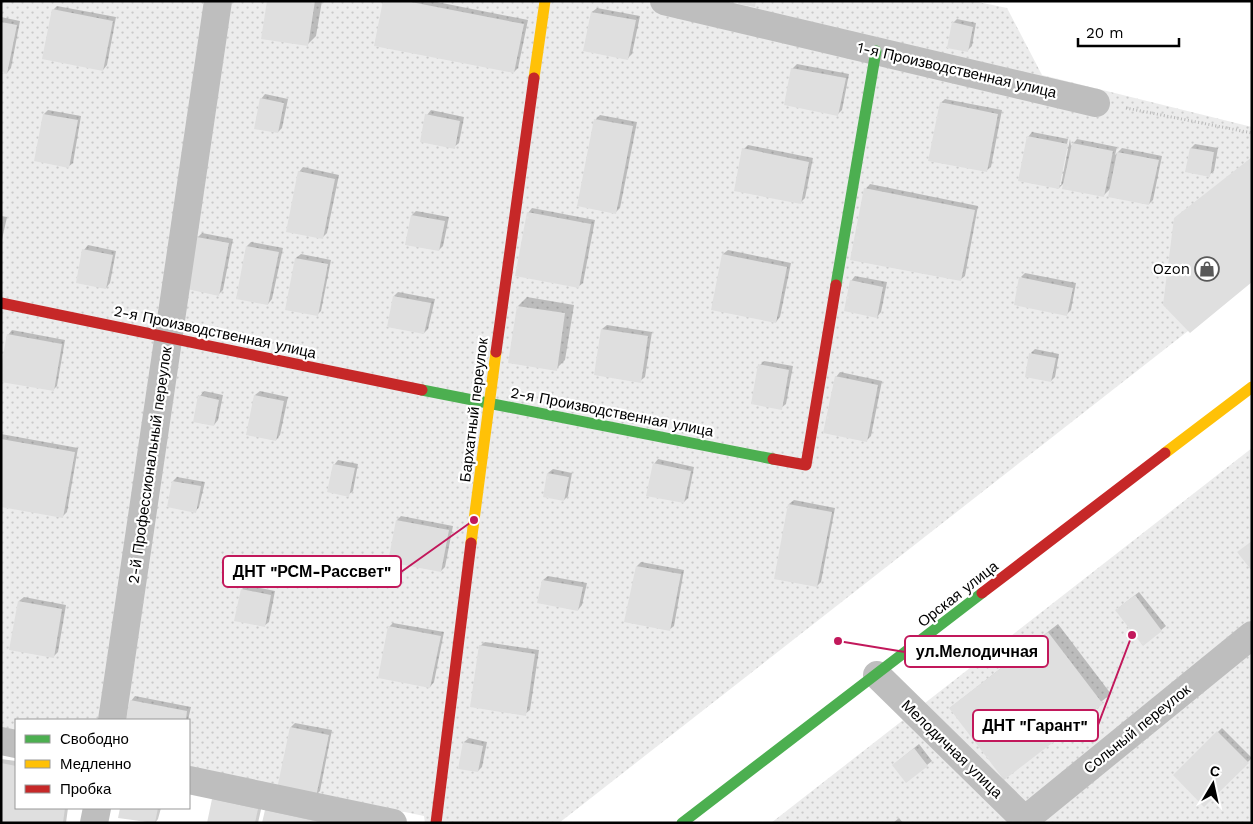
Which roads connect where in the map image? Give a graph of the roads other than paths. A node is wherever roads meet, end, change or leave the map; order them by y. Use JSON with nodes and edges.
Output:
{"nodes":[{"id":1,"x":218,"y":1,"type":"edge"},
{"id":2,"x":545,"y":1,"type":"edge"},
{"id":3,"x":664,"y":1,"type":"edge"},
{"id":4,"x":876,"y":51,"type":"junction"},
{"id":5,"x":1096,"y":102,"type":"road end"},
{"id":6,"x":1,"y":303,"type":"edge"},
{"id":7,"x":169,"y":337,"type":"junction"},
{"id":8,"x":1252,"y":387,"type":"edge"},
{"id":9,"x":489,"y":404,"type":"junction"},
{"id":10,"x":1252,"y":635,"type":"edge"},
{"id":11,"x":877,"y":675,"type":"junction"},
{"id":12,"x":112,"y":719,"type":"edge"},
{"id":13,"x":1,"y":741,"type":"edge"},
{"id":14,"x":15,"y":744,"type":"edge"},
{"id":15,"x":190,"y":780,"type":"edge"},
{"id":16,"x":97,"y":809,"type":"edge"},
{"id":17,"x":1025,"y":822,"type":"edge"},
{"id":18,"x":94,"y":823,"type":"edge"},
{"id":19,"x":393,"y":823,"type":"edge"},
{"id":20,"x":436,"y":823,"type":"edge"},
{"id":21,"x":682,"y":823,"type":"edge"}],
"edges":[{"from":1,"to":7,"type":"street","name":"2-й Профессиональный переулок"},
{"from":2,"to":9,"type":"street","name":"Бархатный переулок"},
{"from":3,"to":4,"type":"street","name":"1-я Производственная улица"},
{"from":4,"to":5,"type":"street","name":"1-я Производственная улица"},
{"from":4,"to":9,"type":"street","name":"2-я Производственная улица"},
{"from":6,"to":7,"type":"street","name":"2-я Производственная улица"},
{"from":7,"to":9,"type":"street","name":"2-я Производственная улица"},
{"from":7,"to":12,"type":"street","name":"2-й Профессиональный переулок"},
{"from":8,"to":11,"type":"street","name":"Орская улица"},
{"from":9,"to":20,"type":"street","name":"Бархатный переулок"},
{"from":10,"to":17,"type":"street","name":"Сольный переулок"},
{"from":11,"to":17,"type":"street","name":"Мелодичная улица"},
{"from":11,"to":21,"type":"street","name":"Орская улица"},
{"from":13,"to":14,"type":"street"},
{"from":15,"to":19,"type":"street"},
{"from":16,"to":18,"type":"street"}]}
